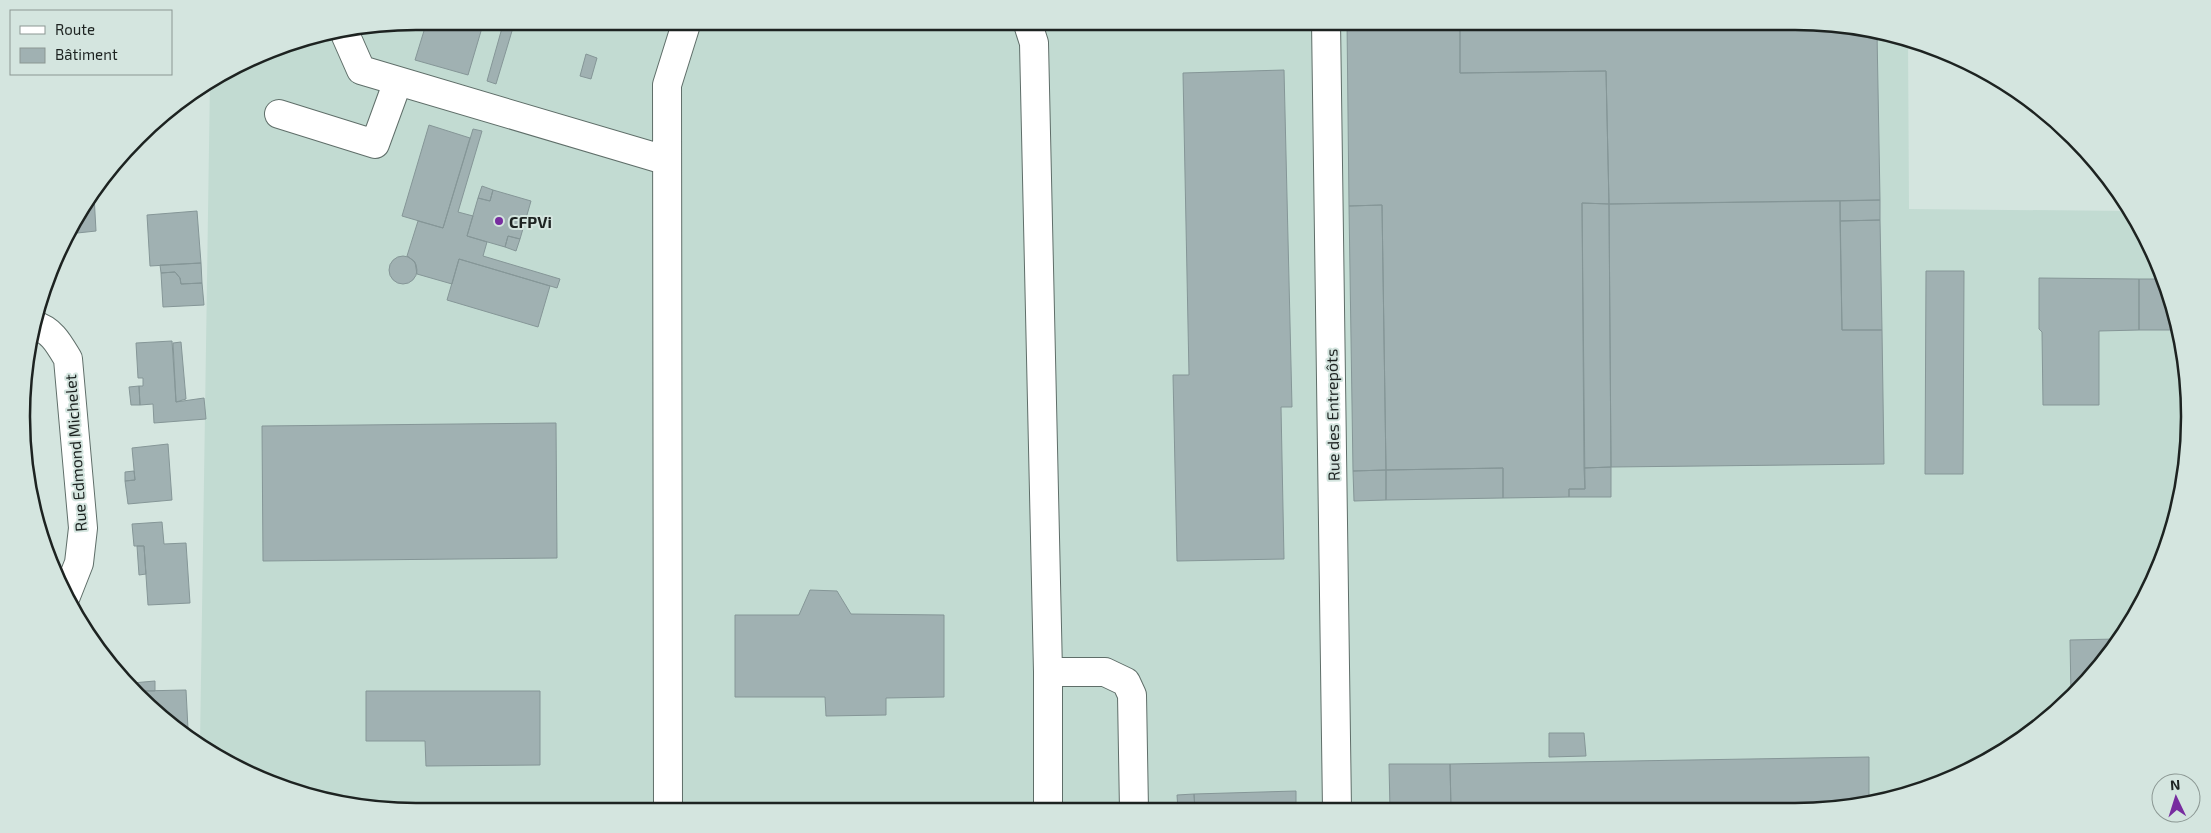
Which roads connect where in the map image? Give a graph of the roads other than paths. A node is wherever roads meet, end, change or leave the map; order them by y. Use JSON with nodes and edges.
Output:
{"nodes":[{"id":1,"x":684,"y":30,"type":"edge"},
{"id":2,"x":1030,"y":30,"type":"edge"},
{"id":3,"x":1326,"y":30,"type":"edge"},
{"id":4,"x":346,"y":36,"type":"edge"},
{"id":5,"x":398,"y":81,"type":"junction"},
{"id":6,"x":279,"y":114,"type":"dead end"},
{"id":7,"x":665,"y":160,"type":"junction"},
{"id":8,"x":40,"y":327,"type":"edge"},
{"id":9,"x":70,"y":586,"type":"edge"},
{"id":10,"x":1048,"y":672,"type":"junction"},
{"id":11,"x":668,"y":803,"type":"edge"},
{"id":12,"x":1048,"y":803,"type":"edge"},
{"id":13,"x":1134,"y":803,"type":"edge"},
{"id":14,"x":1338,"y":803,"type":"edge"}],
"edges":[{"from":1,"to":7,"type":"street"},
{"from":2,"to":10,"type":"street"},
{"from":3,"to":14,"type":"street","name":"Rue des Entrepôts"},
{"from":4,"to":5,"type":"street"},
{"from":5,"to":6,"type":"street"},
{"from":5,"to":7,"type":"street"},
{"from":7,"to":11,"type":"street"},
{"from":8,"to":9,"type":"street","name":"Rue Edmond Michelet"},
{"from":10,"to":12,"type":"street"},
{"from":10,"to":13,"type":"street"}]}
